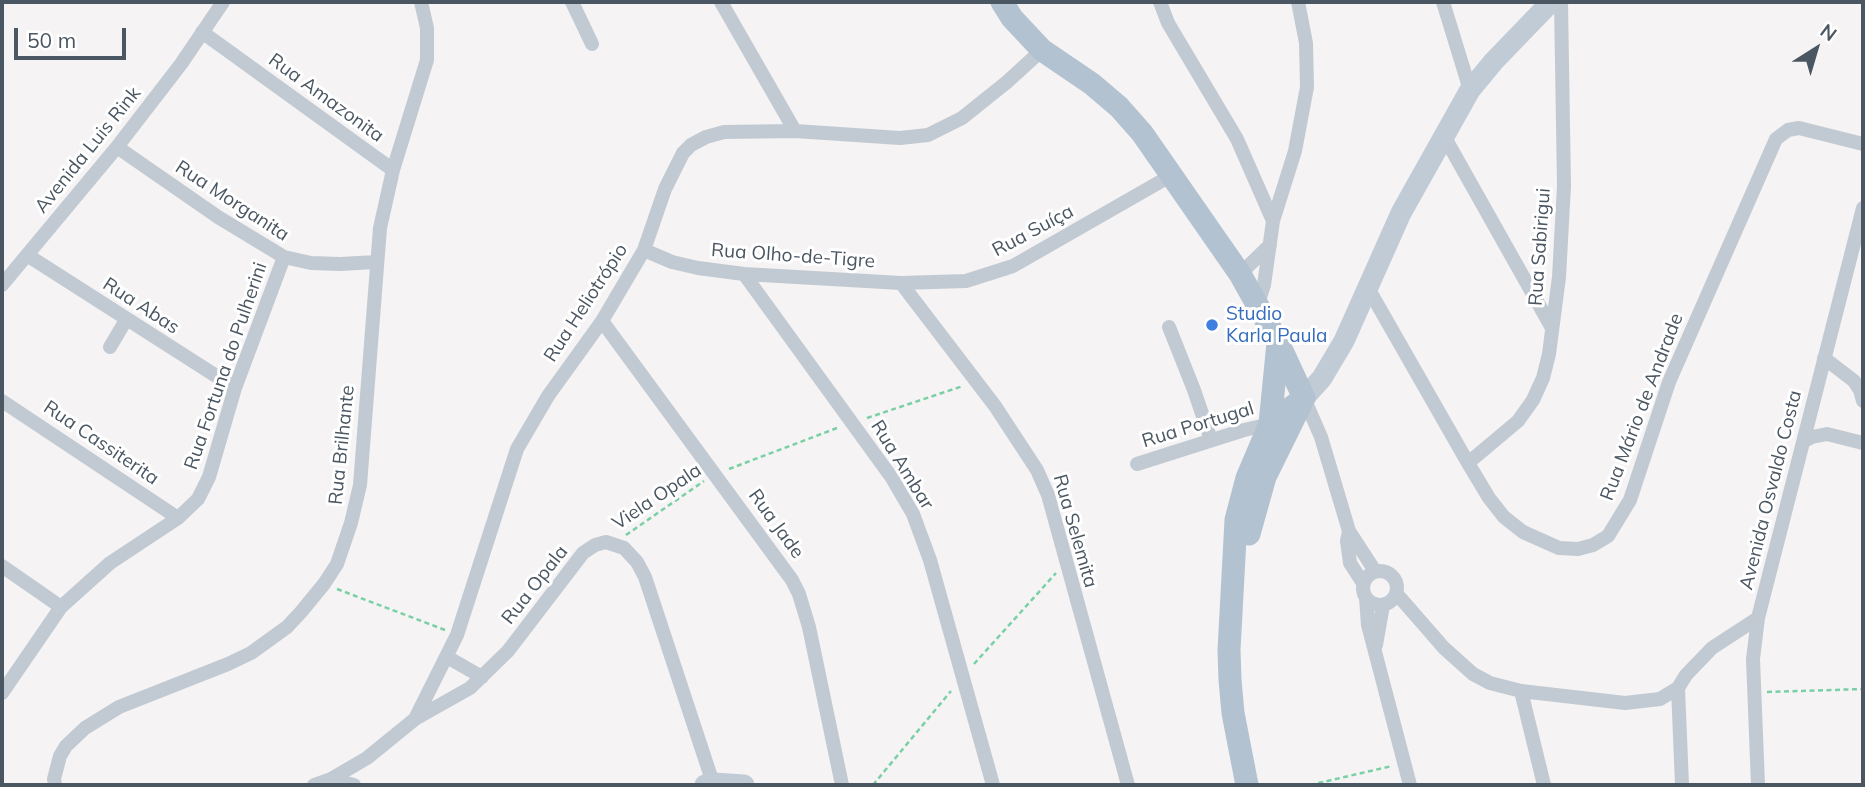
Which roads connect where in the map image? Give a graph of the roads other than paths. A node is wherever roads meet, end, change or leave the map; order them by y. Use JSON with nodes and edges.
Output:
{"nodes":[{"id":1,"x":223,"y":2,"type":"edge"},
{"id":2,"x":421,"y":2,"type":"edge"},
{"id":3,"x":572,"y":2,"type":"edge"},
{"id":4,"x":721,"y":2,"type":"edge"},
{"id":5,"x":1002,"y":2,"type":"edge"},
{"id":6,"x":1160,"y":2,"type":"edge"},
{"id":7,"x":1298,"y":2,"type":"edge"},
{"id":8,"x":1443,"y":2,"type":"edge"},
{"id":9,"x":1552,"y":2,"type":"edge"},
{"id":10,"x":1561,"y":2,"type":"edge"},
{"id":11,"x":202,"y":33,"type":"junction"},
{"id":12,"x":592,"y":44,"type":"dead end"},
{"id":13,"x":1042,"y":50,"type":"junction"},
{"id":14,"x":1470,"y":90,"type":"junction"},
{"id":15,"x":795,"y":131,"type":"junction"},
{"id":16,"x":1444,"y":136,"type":"junction"},
{"id":17,"x":1863,"y":145,"type":"edge"},
{"id":18,"x":117,"y":148,"type":"junction"},
{"id":19,"x":393,"y":170,"type":"junction"},
{"id":20,"x":1172,"y":174,"type":"junction"},
{"id":21,"x":1863,"y":208,"type":"edge"},
{"id":22,"x":1273,"y":221,"type":"junction"},
{"id":23,"x":1861,"y":228,"type":"edge"},
{"id":24,"x":1270,"y":245,"type":"junction"},
{"id":25,"x":644,"y":250,"type":"junction"},
{"id":26,"x":27,"y":255,"type":"junction"},
{"id":27,"x":284,"y":257,"type":"junction"},
{"id":28,"x":376,"y":262,"type":"junction"},
{"id":29,"x":744,"y":274,"type":"junction"},
{"id":30,"x":1240,"y":274,"type":"junction"},
{"id":31,"x":901,"y":283,"type":"junction"},
{"id":32,"x":2,"y":285,"type":"edge"},
{"id":33,"x":1368,"y":288,"type":"junction"},
{"id":34,"x":1258,"y":304,"type":"junction"},
{"id":35,"x":126,"y":320,"type":"junction"},
{"id":36,"x":602,"y":321,"type":"junction"},
{"id":37,"x":1168,"y":327,"type":"dead end"},
{"id":38,"x":1552,"y":328,"type":"junction"},
{"id":39,"x":1278,"y":342,"type":"junction"},
{"id":40,"x":110,"y":346,"type":"dead end"},
{"id":41,"x":1824,"y":358,"type":"junction"},
{"id":42,"x":235,"y":388,"type":"junction"},
{"id":43,"x":1304,"y":398,"type":"junction"},
{"id":44,"x":2,"y":401,"type":"edge"},
{"id":45,"x":1863,"y":401,"type":"edge"},
{"id":46,"x":1270,"y":424,"type":"junction"},
{"id":47,"x":1211,"y":440,"type":"junction"},
{"id":48,"x":1804,"y":441,"type":"junction"},
{"id":49,"x":1863,"y":443,"type":"edge"},
{"id":50,"x":1468,"y":463,"type":"junction"},
{"id":51,"x":1137,"y":464,"type":"dead end"},
{"id":52,"x":178,"y":518,"type":"junction"},
{"id":53,"x":1349,"y":531,"type":"junction"},
{"id":54,"x":2,"y":566,"type":"edge"},
{"id":55,"x":1375,"y":571,"type":"junction"},
{"id":56,"x":1364,"y":590,"type":"junction"},
{"id":57,"x":1396,"y":593,"type":"junction"},
{"id":58,"x":1383,"y":605,"type":"junction"},
{"id":59,"x":61,"y":607,"type":"junction"},
{"id":60,"x":1758,"y":618,"type":"junction"},
{"id":61,"x":1376,"y":647,"type":"junction"},
{"id":62,"x":447,"y":657,"type":"junction"},
{"id":63,"x":482,"y":677,"type":"junction"},
{"id":64,"x":1678,"y":688,"type":"junction"},
{"id":65,"x":1521,"y":691,"type":"junction"},
{"id":66,"x":2,"y":693,"type":"edge"},
{"id":67,"x":415,"y":719,"type":"junction"},
{"id":68,"x":331,"y":779,"type":"junction"},
{"id":69,"x":709,"y":784,"type":"edge"},
{"id":70,"x":55,"y":785,"type":"edge"},
{"id":71,"x":314,"y":785,"type":"edge"},
{"id":72,"x":354,"y":785,"type":"edge"},
{"id":73,"x":744,"y":785,"type":"edge"},
{"id":74,"x":842,"y":785,"type":"edge"},
{"id":75,"x":993,"y":785,"type":"edge"},
{"id":76,"x":1128,"y":785,"type":"edge"},
{"id":77,"x":1247,"y":785,"type":"edge"},
{"id":78,"x":1256,"y":785,"type":"edge"},
{"id":79,"x":1410,"y":785,"type":"edge"},
{"id":80,"x":1544,"y":785,"type":"edge"},
{"id":81,"x":1682,"y":785,"type":"edge"},
{"id":82,"x":1758,"y":785,"type":"edge"}],
"edges":[{"from":1,"to":11,"type":"street","name":"Avenida Luis Rink"},
{"from":2,"to":19,"type":"street","name":"Rua Brilhante"},
{"from":3,"to":12,"type":"street"},
{"from":4,"to":15,"type":"street"},
{"from":5,"to":13,"type":"main road"},
{"from":6,"to":22,"type":"street"},
{"from":7,"to":22,"type":"street"},
{"from":8,"to":14,"type":"street"},
{"from":9,"to":14,"type":"main road"},
{"from":10,"to":38,"type":"street","name":"Rua Sabirigui"},
{"from":11,"to":18,"type":"street","name":"Avenida Luis Rink"},
{"from":11,"to":19,"type":"street","name":"Rua Amazonita"},
{"from":13,"to":15,"type":"street","name":"Rua Heliotrópio"},
{"from":13,"to":20,"type":"main road"},
{"from":14,"to":16,"type":"main road"},
{"from":15,"to":25,"type":"street","name":"Rua Heliotrópio"},
{"from":16,"to":33,"type":"main road"},
{"from":16,"to":38,"type":"street"},
{"from":17,"to":50,"type":"street","name":"Rua Mário de Andrade"},
{"from":18,"to":26,"type":"street","name":"Avenida Luis Rink"},
{"from":18,"to":27,"type":"street","name":"Rua Morganita"},
{"from":19,"to":28,"type":"street","name":"Rua Brilhante"},
{"from":20,"to":30,"type":"main road"},
{"from":20,"to":31,"type":"street","name":"Rua Suíça"},
{"from":21,"to":23,"type":"street","name":"Avenida Osvaldo Costa"},
{"from":22,"to":24,"type":"street"},
{"from":23,"to":41,"type":"street","name":"Avenida Osvaldo Costa"},
{"from":24,"to":30,"type":"street"},
{"from":24,"to":34,"type":"street"},
{"from":25,"to":29,"type":"street","name":"Rua Olho-de-Tigre"},
{"from":25,"to":36,"type":"street","name":"Rua Heliotrópio"},
{"from":26,"to":32,"type":"street","name":"Avenida Luis Rink"},
{"from":26,"to":35,"type":"street","name":"Rua Abas"},
{"from":27,"to":28,"type":"street","name":"Rua Morganita"},
{"from":27,"to":42,"type":"street","name":"Rua Fortuna do Pulherini"},
{"from":28,"to":70,"type":"street","name":"Rua Brilhante"},
{"from":29,"to":31,"type":"street","name":"Rua Olho-de-Tigre"},
{"from":29,"to":75,"type":"street","name":"Rua Ambar"},
{"from":30,"to":34,"type":"main road"},
{"from":31,"to":76,"type":"street","name":"Rua Selemita"},
{"from":33,"to":43,"type":"main road"},
{"from":33,"to":50,"type":"street","name":"Rua Mário de Andrade"},
{"from":34,"to":39,"type":"main road"},
{"from":35,"to":40,"type":"street"},
{"from":35,"to":42,"type":"street","name":"Rua Abas"},
{"from":36,"to":62,"type":"street","name":"Rua Heliotrópio"},
{"from":36,"to":74,"type":"street","name":"Rua Jade"},
{"from":37,"to":47,"type":"street"},
{"from":38,"to":50,"type":"street","name":"Rua Sabirigui"},
{"from":39,"to":43,"type":"main road"},
{"from":39,"to":46,"type":"main road"},
{"from":41,"to":45,"type":"street"},
{"from":41,"to":48,"type":"street","name":"Avenida Osvaldo Costa"},
{"from":42,"to":52,"type":"street","name":"Rua Fortuna do Pulherini"},
{"from":43,"to":46,"type":"main road"},
{"from":43,"to":53,"type":"street"},
{"from":43,"to":78,"type":"main road"},
{"from":44,"to":52,"type":"street","name":"Rua Cassiterita"},
{"from":46,"to":47,"type":"street","name":"Rua Portugal"},
{"from":46,"to":77,"type":"main road"},
{"from":47,"to":51,"type":"street","name":"Rua Portugal"},
{"from":48,"to":49,"type":"street"},
{"from":48,"to":60,"type":"street","name":"Avenida Osvaldo Costa"},
{"from":52,"to":59,"type":"street","name":"Rua Fortuna do Pulherini"},
{"from":53,"to":55,"type":"street"},
{"from":53,"to":56,"type":"street"},
{"from":54,"to":59,"type":"street"},
{"from":55,"to":56,"type":"street"},
{"from":55,"to":57,"type":"street"},
{"from":56,"to":58,"type":"street"},
{"from":56,"to":61,"type":"street"},
{"from":57,"to":58,"type":"street"},
{"from":57,"to":65,"type":"street"},
{"from":58,"to":61,"type":"street"},
{"from":59,"to":66,"type":"street","name":"Rua Fortuna do Pulherini"},
{"from":60,"to":64,"type":"street"},
{"from":60,"to":82,"type":"street","name":"Avenida Osvaldo Costa"},
{"from":61,"to":79,"type":"street"},
{"from":62,"to":63,"type":"street"},
{"from":62,"to":67,"type":"street","name":"Rua Heliotrópio"},
{"from":63,"to":67,"type":"street","name":"Rua Opala"},
{"from":63,"to":69,"type":"street","name":"Rua Opala"},
{"from":64,"to":65,"type":"street"},
{"from":64,"to":81,"type":"street"},
{"from":65,"to":80,"type":"street"},
{"from":67,"to":68,"type":"street"},
{"from":68,"to":71,"type":"street"},
{"from":68,"to":72,"type":"street"},
{"from":69,"to":73,"type":"main road"}]}
